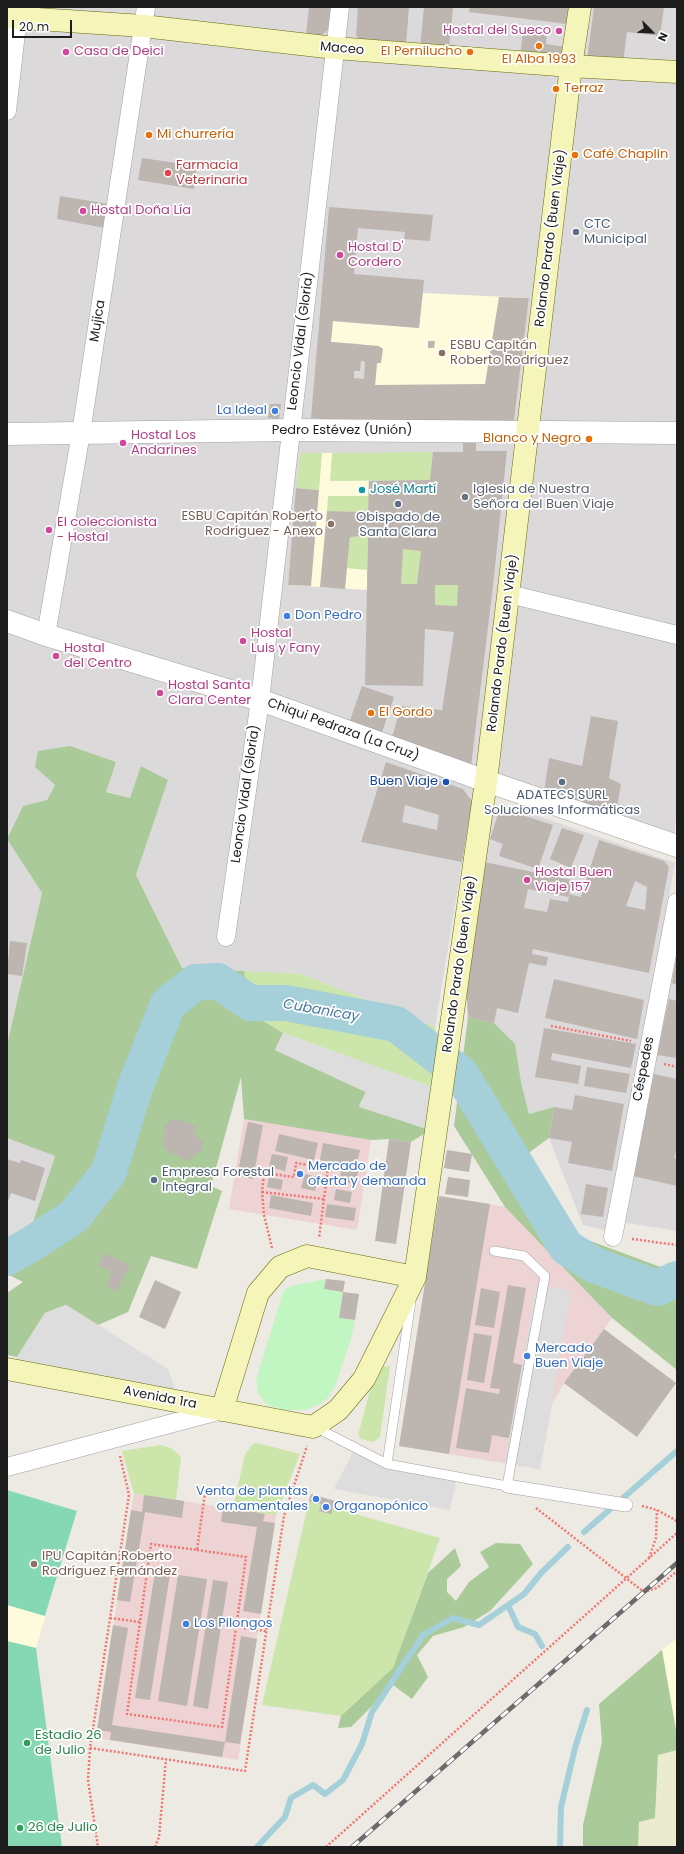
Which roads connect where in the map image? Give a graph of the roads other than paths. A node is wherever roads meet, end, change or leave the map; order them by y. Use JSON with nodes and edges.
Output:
{"nodes":[{"id":1,"x":340,"y":7,"type":"edge"},
{"id":2,"x":580,"y":7,"type":"edge"},
{"id":3,"x":14,"y":14,"type":"edge"},
{"id":4,"x":145,"y":17,"type":"edge"},
{"id":5,"x":335,"y":48,"type":"junction"},
{"id":6,"x":571,"y":66,"type":"junction"},
{"id":7,"x":677,"y":72,"type":"edge"},
{"id":8,"x":7,"y":111,"type":"edge"},
{"id":9,"x":291,"y":430,"type":"junction"},
{"id":10,"x":527,"y":432,"type":"junction"},
{"id":11,"x":81,"y":433,"type":"junction"},
{"id":12,"x":677,"y":433,"type":"edge"},
{"id":13,"x":7,"y":434,"type":"edge"},
{"id":14,"x":509,"y":594,"type":"junction"},
{"id":15,"x":7,"y":621,"type":"edge"},
{"id":16,"x":46,"y":635,"type":"junction"},
{"id":17,"x":677,"y":635,"type":"edge"},
{"id":18,"x":260,"y":700,"type":"junction"},
{"id":19,"x":486,"y":781,"type":"junction"},
{"id":20,"x":677,"y":846,"type":"edge"},
{"id":21,"x":677,"y":902,"type":"edge"},
{"id":22,"x":226,"y":937,"type":"dead end"},
{"id":23,"x":613,"y":1237,"type":"road end"},
{"id":24,"x":494,"y":1251,"type":"dead end"},
{"id":25,"x":415,"y":1277,"type":"junction"},
{"id":26,"x":7,"y":1369,"type":"edge"},
{"id":27,"x":222,"y":1410,"type":"junction"},
{"id":28,"x":314,"y":1427,"type":"junction"},
{"id":29,"x":387,"y":1464,"type":"junction"},
{"id":30,"x":7,"y":1467,"type":"edge"},
{"id":31,"x":507,"y":1486,"type":"junction"},
{"id":32,"x":632,"y":1505,"type":"road end"}],
"edges":[{"from":1,"to":5,"type":"street","name":"Leoncio Vidal (Gloria)"},
{"from":2,"to":6,"type":"main road","name":"Rolando Pardo (Buen Viaje)"},
{"from":3,"to":4,"type":"main road","name":"Maceo"},
{"from":3,"to":8,"type":"street"},
{"from":4,"to":5,"type":"main road","name":"Maceo"},
{"from":4,"to":11,"type":"street","name":"Mujica"},
{"from":5,"to":6,"type":"main road","name":"Maceo"},
{"from":5,"to":9,"type":"street","name":"Leoncio Vidal (Gloria)"},
{"from":6,"to":7,"type":"main road","name":"Maceo"},
{"from":6,"to":10,"type":"main road","name":"Rolando Pardo (Buen Viaje)"},
{"from":9,"to":10,"type":"street","name":"Pedro Estévez (Unión)"},
{"from":9,"to":11,"type":"street","name":"Pedro Estévez (Unión)"},
{"from":9,"to":18,"type":"street","name":"Leoncio Vidal (Gloria)"},
{"from":10,"to":12,"type":"street","name":"Pedro Estévez (Unión)"},
{"from":10,"to":14,"type":"main road","name":"Rolando Pardo (Buen Viaje)"},
{"from":11,"to":13,"type":"street","name":"Pedro Estévez (Unión)"},
{"from":11,"to":16,"type":"street","name":"Mujica"},
{"from":14,"to":17,"type":"street"},
{"from":14,"to":19,"type":"main road","name":"Rolando Pardo (Buen Viaje)"},
{"from":15,"to":16,"type":"street","name":"Chiqui Pedraza (La Cruz)"},
{"from":16,"to":18,"type":"street","name":"Chiqui Pedraza (La Cruz)"},
{"from":18,"to":19,"type":"street","name":"Chiqui Pedraza (La Cruz)"},
{"from":18,"to":22,"type":"street","name":"Leoncio Vidal (Gloria)"},
{"from":19,"to":20,"type":"street","name":"Chiqui Pedraza (La Cruz)"},
{"from":19,"to":25,"type":"main road","name":"Rolando Pardo (Buen Viaje)"},
{"from":21,"to":23,"type":"street","name":"Céspedes"},
{"from":24,"to":31,"type":"lane"},
{"from":25,"to":27,"type":"main road"},
{"from":25,"to":28,"type":"main road","name":"Rolando Pardo (Buen Viaje)"},
{"from":25,"to":29,"type":"lane"},
{"from":26,"to":27,"type":"main road","name":"Avenida 1ra"},
{"from":27,"to":28,"type":"main road","name":"Avenida 1ra"},
{"from":27,"to":30,"type":"street"},
{"from":28,"to":29,"type":"lane"},
{"from":29,"to":31,"type":"lane"},
{"from":31,"to":32,"type":"street"}]}
